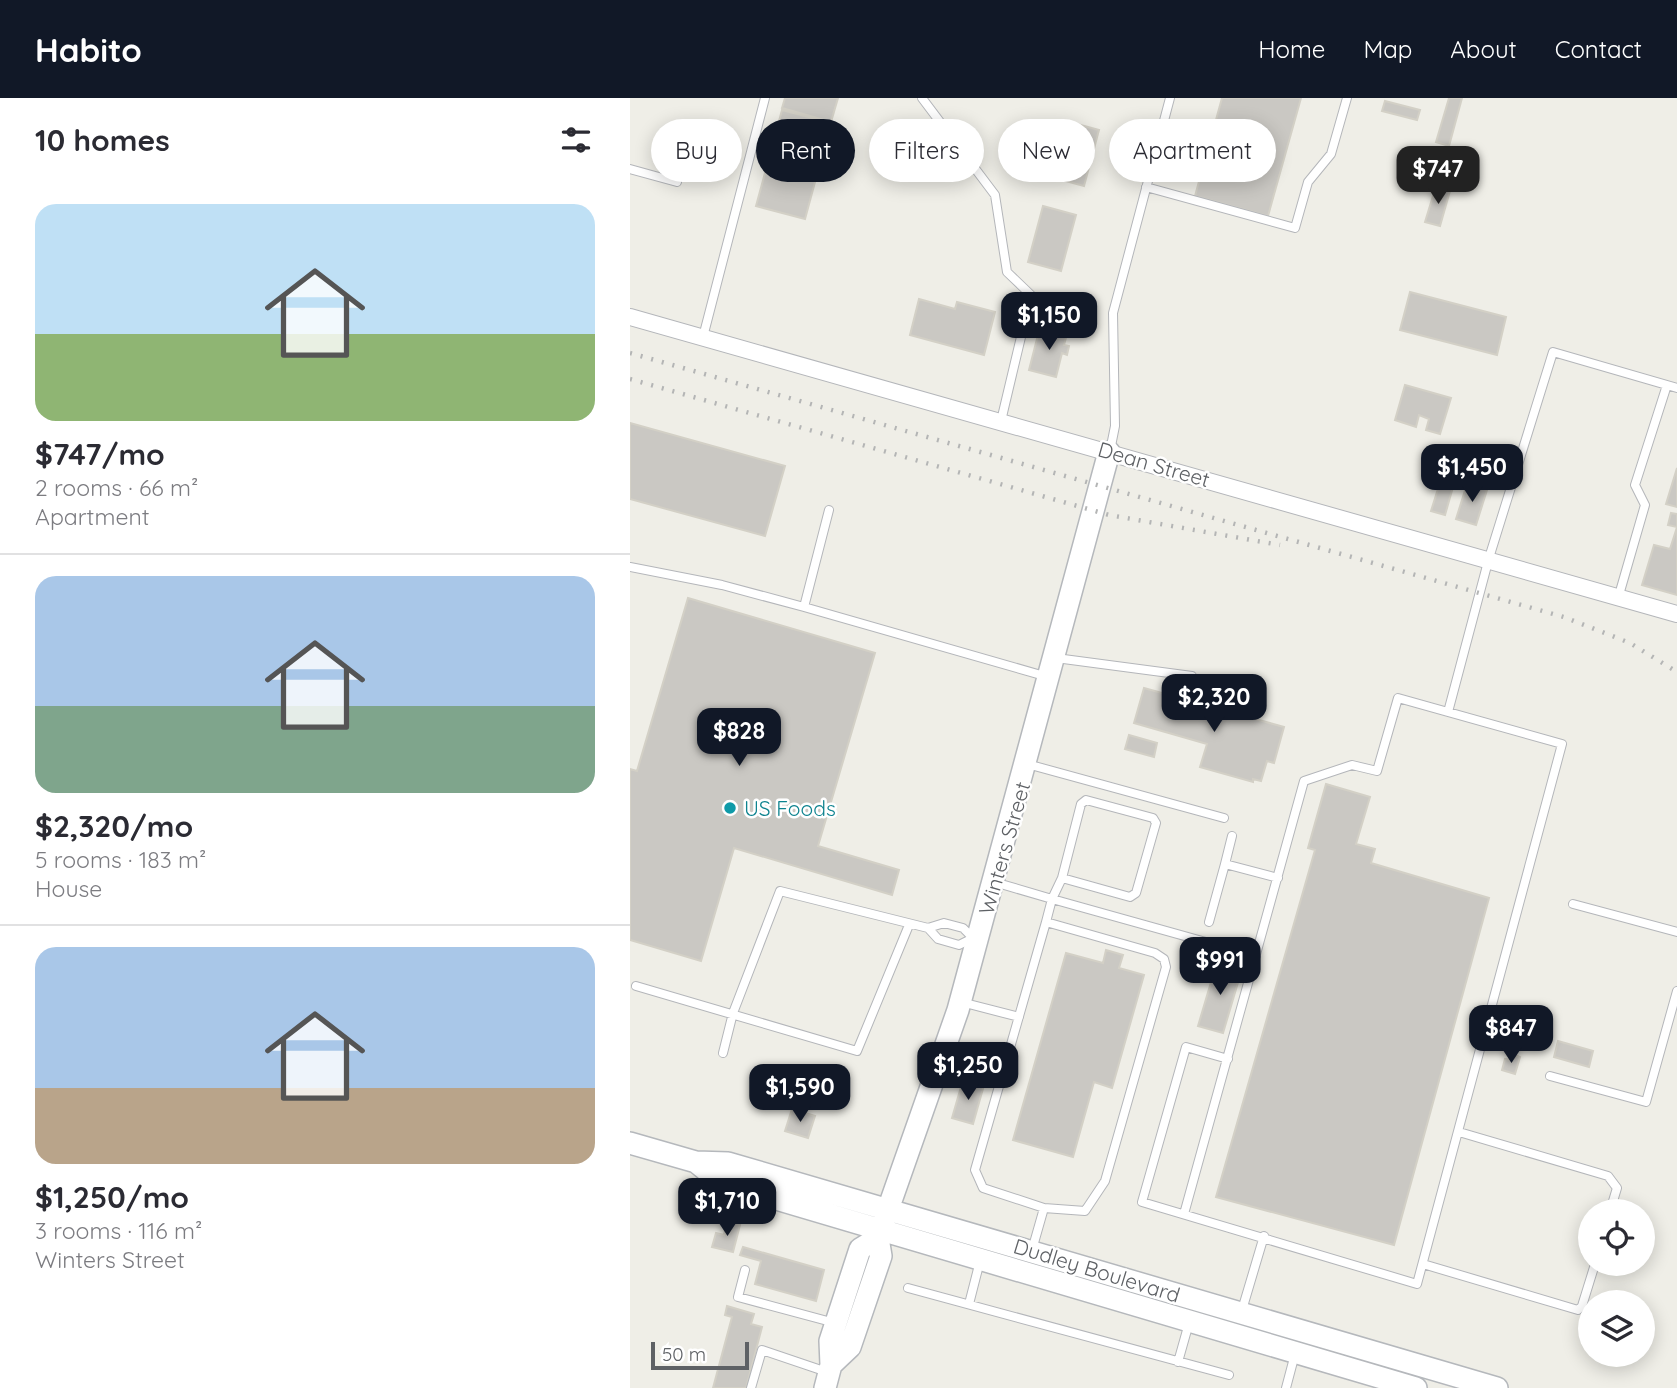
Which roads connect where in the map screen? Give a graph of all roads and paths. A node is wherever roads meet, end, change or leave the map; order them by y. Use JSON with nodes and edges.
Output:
{"nodes":[{"id":1,"x":765,"y":98,"type":"edge"},
{"id":2,"x":922,"y":98,"type":"edge"},
{"id":3,"x":1170,"y":98,"type":"edge"},
{"id":4,"x":1347,"y":98,"type":"edge"},
{"id":5,"x":630,"y":169,"type":"edge"},
{"id":6,"x":651,"y":175,"type":"edge"},
{"id":7,"x":1146,"y":187,"type":"junction"},
{"id":8,"x":630,"y":317,"type":"edge"},
{"id":9,"x":703,"y":337,"type":"junction"},
{"id":10,"x":1667,"y":385,"type":"junction"},
{"id":11,"x":1677,"y":388,"type":"edge"},
{"id":12,"x":1001,"y":421,"type":"junction"},
{"id":13,"x":1109,"y":452,"type":"junction"},
{"id":14,"x":829,"y":510,"type":"dead end"},
{"id":15,"x":1489,"y":558,"type":"junction"},
{"id":16,"x":630,"y":567,"type":"edge"},
{"id":17,"x":1619,"y":595,"type":"junction"},
{"id":18,"x":804,"y":607,"type":"junction"},
{"id":19,"x":1677,"y":614,"type":"edge"},
{"id":20,"x":1053,"y":668,"type":"junction"},
{"id":21,"x":1192,"y":677,"type":"dead end"},
{"id":22,"x":1448,"y":712,"type":"junction"},
{"id":23,"x":1027,"y":764,"type":"junction"},
{"id":24,"x":1224,"y":818,"type":"dead end"},
{"id":25,"x":1233,"y":835,"type":"dead end"},
{"id":26,"x":1225,"y":864,"type":"junction"},
{"id":27,"x":1062,"y":878,"type":"junction"},
{"id":28,"x":1278,"y":878,"type":"junction"},
{"id":29,"x":994,"y":882,"type":"junction"},
{"id":30,"x":1052,"y":899,"type":"junction"},
{"id":31,"x":1573,"y":904,"type":"dead end"},
{"id":32,"x":1046,"y":922,"type":"junction"},
{"id":33,"x":1209,"y":922,"type":"dead end"},
{"id":34,"x":909,"y":925,"type":"junction"},
{"id":35,"x":928,"y":929,"type":"junction"},
{"id":36,"x":1677,"y":932,"type":"edge"},
{"id":37,"x":974,"y":940,"type":"junction"},
{"id":38,"x":1256,"y":956,"type":"junction"},
{"id":39,"x":636,"y":986,"type":"dead end"},
{"id":40,"x":1677,"y":992,"type":"edge"},
{"id":41,"x":961,"y":1002,"type":"junction"},
{"id":42,"x":733,"y":1013,"type":"junction"},
{"id":43,"x":1019,"y":1017,"type":"junction"},
{"id":44,"x":723,"y":1053,"type":"dead end"},
{"id":45,"x":1228,"y":1059,"type":"junction"},
{"id":46,"x":1550,"y":1076,"type":"dead end"},
{"id":47,"x":1459,"y":1132,"type":"junction"},
{"id":48,"x":630,"y":1144,"type":"edge"},
{"id":49,"x":1614,"y":1199,"type":"edge"},
{"id":50,"x":1044,"y":1208,"type":"junction"},
{"id":51,"x":1184,"y":1214,"type":"junction"},
{"id":52,"x":883,"y":1225,"type":"junction"},
{"id":53,"x":1264,"y":1237,"type":"junction"},
{"id":54,"x":1032,"y":1250,"type":"junction"},
{"id":55,"x":981,"y":1258,"type":"junction"},
{"id":56,"x":1423,"y":1264,"type":"junction"},
{"id":57,"x":745,"y":1270,"type":"dead end"},
{"id":58,"x":1591,"y":1276,"type":"edge"},
{"id":59,"x":908,"y":1288,"type":"dead end"},
{"id":60,"x":969,"y":1304,"type":"junction"},
{"id":61,"x":1241,"y":1313,"type":"junction"},
{"id":62,"x":1190,"y":1320,"type":"junction"},
{"id":63,"x":835,"y":1323,"type":"junction"},
{"id":64,"x":1296,"y":1352,"type":"junction"},
{"id":65,"x":1178,"y":1362,"type":"junction"},
{"id":66,"x":829,"y":1375,"type":"edge"},
{"id":67,"x":1228,"y":1375,"type":"dead end"},
{"id":68,"x":751,"y":1388,"type":"edge"},
{"id":69,"x":1286,"y":1388,"type":"edge"},
{"id":70,"x":1416,"y":1388,"type":"edge"},
{"id":71,"x":1497,"y":1388,"type":"edge"}],
"edges":[{"from":1,"to":9,"type":"lane"},
{"from":2,"to":12,"type":"lane"},
{"from":3,"to":7,"type":"lane"},
{"from":4,"to":7,"type":"lane"},
{"from":5,"to":6,"type":"lane"},
{"from":7,"to":13,"type":"lane"},
{"from":8,"to":9,"type":"street","name":"Dean Street"},
{"from":9,"to":12,"type":"street","name":"Dean Street"},
{"from":10,"to":11,"type":"lane"},
{"from":10,"to":15,"type":"lane"},
{"from":10,"to":17,"type":"lane"},
{"from":12,"to":13,"type":"street","name":"Dean Street"},
{"from":13,"to":15,"type":"street","name":"Dean Street"},
{"from":13,"to":20,"type":"main road","name":"Winters Street"},
{"from":14,"to":18,"type":"lane"},
{"from":15,"to":17,"type":"street","name":"Dean Street"},
{"from":15,"to":22,"type":"lane"},
{"from":16,"to":18,"type":"lane"},
{"from":17,"to":19,"type":"street","name":"Dean Street"},
{"from":18,"to":20,"type":"lane"},
{"from":20,"to":21,"type":"lane"},
{"from":20,"to":23,"type":"main road","name":"Winters Street"},
{"from":22,"to":28,"type":"lane"},
{"from":22,"to":47,"type":"lane"},
{"from":23,"to":24,"type":"lane"},
{"from":23,"to":29,"type":"main road","name":"Winters Street"},
{"from":25,"to":26,"type":"lane"},
{"from":26,"to":28,"type":"lane"},
{"from":26,"to":33,"type":"lane"},
{"from":27,"to":27,"type":"lane"},
{"from":27,"to":30,"type":"lane"},
{"from":28,"to":38,"type":"lane"},
{"from":29,"to":30,"type":"lane"},
{"from":29,"to":37,"type":"main road","name":"Winters Street"},
{"from":30,"to":32,"type":"lane"},
{"from":30,"to":38,"type":"lane"},
{"from":31,"to":36,"type":"lane"},
{"from":32,"to":43,"type":"lane"},
{"from":32,"to":50,"type":"lane"},
{"from":34,"to":35,"type":"lane"},
{"from":34,"to":42,"type":"lane"},
{"from":34,"to":42,"type":"lane"},
{"from":35,"to":37,"type":"lane"},
{"from":35,"to":37,"type":"lane"},
{"from":37,"to":41,"type":"main road","name":"Winters Street"},
{"from":38,"to":45,"type":"lane"},
{"from":39,"to":42,"type":"lane"},
{"from":40,"to":46,"type":"lane"},
{"from":41,"to":43,"type":"lane"},
{"from":41,"to":52,"type":"main road","name":"Winters Street"},
{"from":42,"to":44,"type":"lane"},
{"from":43,"to":50,"type":"lane"},
{"from":45,"to":51,"type":"lane"},
{"from":45,"to":51,"type":"lane"},
{"from":47,"to":49,"type":"lane"},
{"from":47,"to":56,"type":"lane"},
{"from":48,"to":52,"type":"main road","name":"Dudley Boulevard"},
{"from":50,"to":54,"type":"lane"},
{"from":51,"to":53,"type":"lane"},
{"from":52,"to":54,"type":"main road","name":"Dudley Boulevard"},
{"from":52,"to":55,"type":"main road","name":"Dudley Boulevard"},
{"from":52,"to":63,"type":"main road","name":"Winters Street"},
{"from":52,"to":66,"type":"main road","name":"Winters Street"},
{"from":53,"to":56,"type":"lane"},
{"from":53,"to":61,"type":"lane"},
{"from":54,"to":61,"type":"main road","name":"Dudley Boulevard"},
{"from":55,"to":60,"type":"lane"},
{"from":55,"to":62,"type":"main road","name":"Dudley Boulevard"},
{"from":56,"to":58,"type":"lane"},
{"from":57,"to":63,"type":"lane"},
{"from":59,"to":60,"type":"lane"},
{"from":60,"to":65,"type":"lane"},
{"from":61,"to":71,"type":"main road","name":"Dudley Boulevard"},
{"from":62,"to":64,"type":"main road","name":"Dudley Boulevard"},
{"from":62,"to":65,"type":"lane"},
{"from":63,"to":66,"type":"main road","name":"Winters Street"},
{"from":64,"to":69,"type":"lane"},
{"from":64,"to":70,"type":"main road","name":"Dudley Boulevard"},
{"from":65,"to":67,"type":"lane"},
{"from":66,"to":68,"type":"lane"}]}
